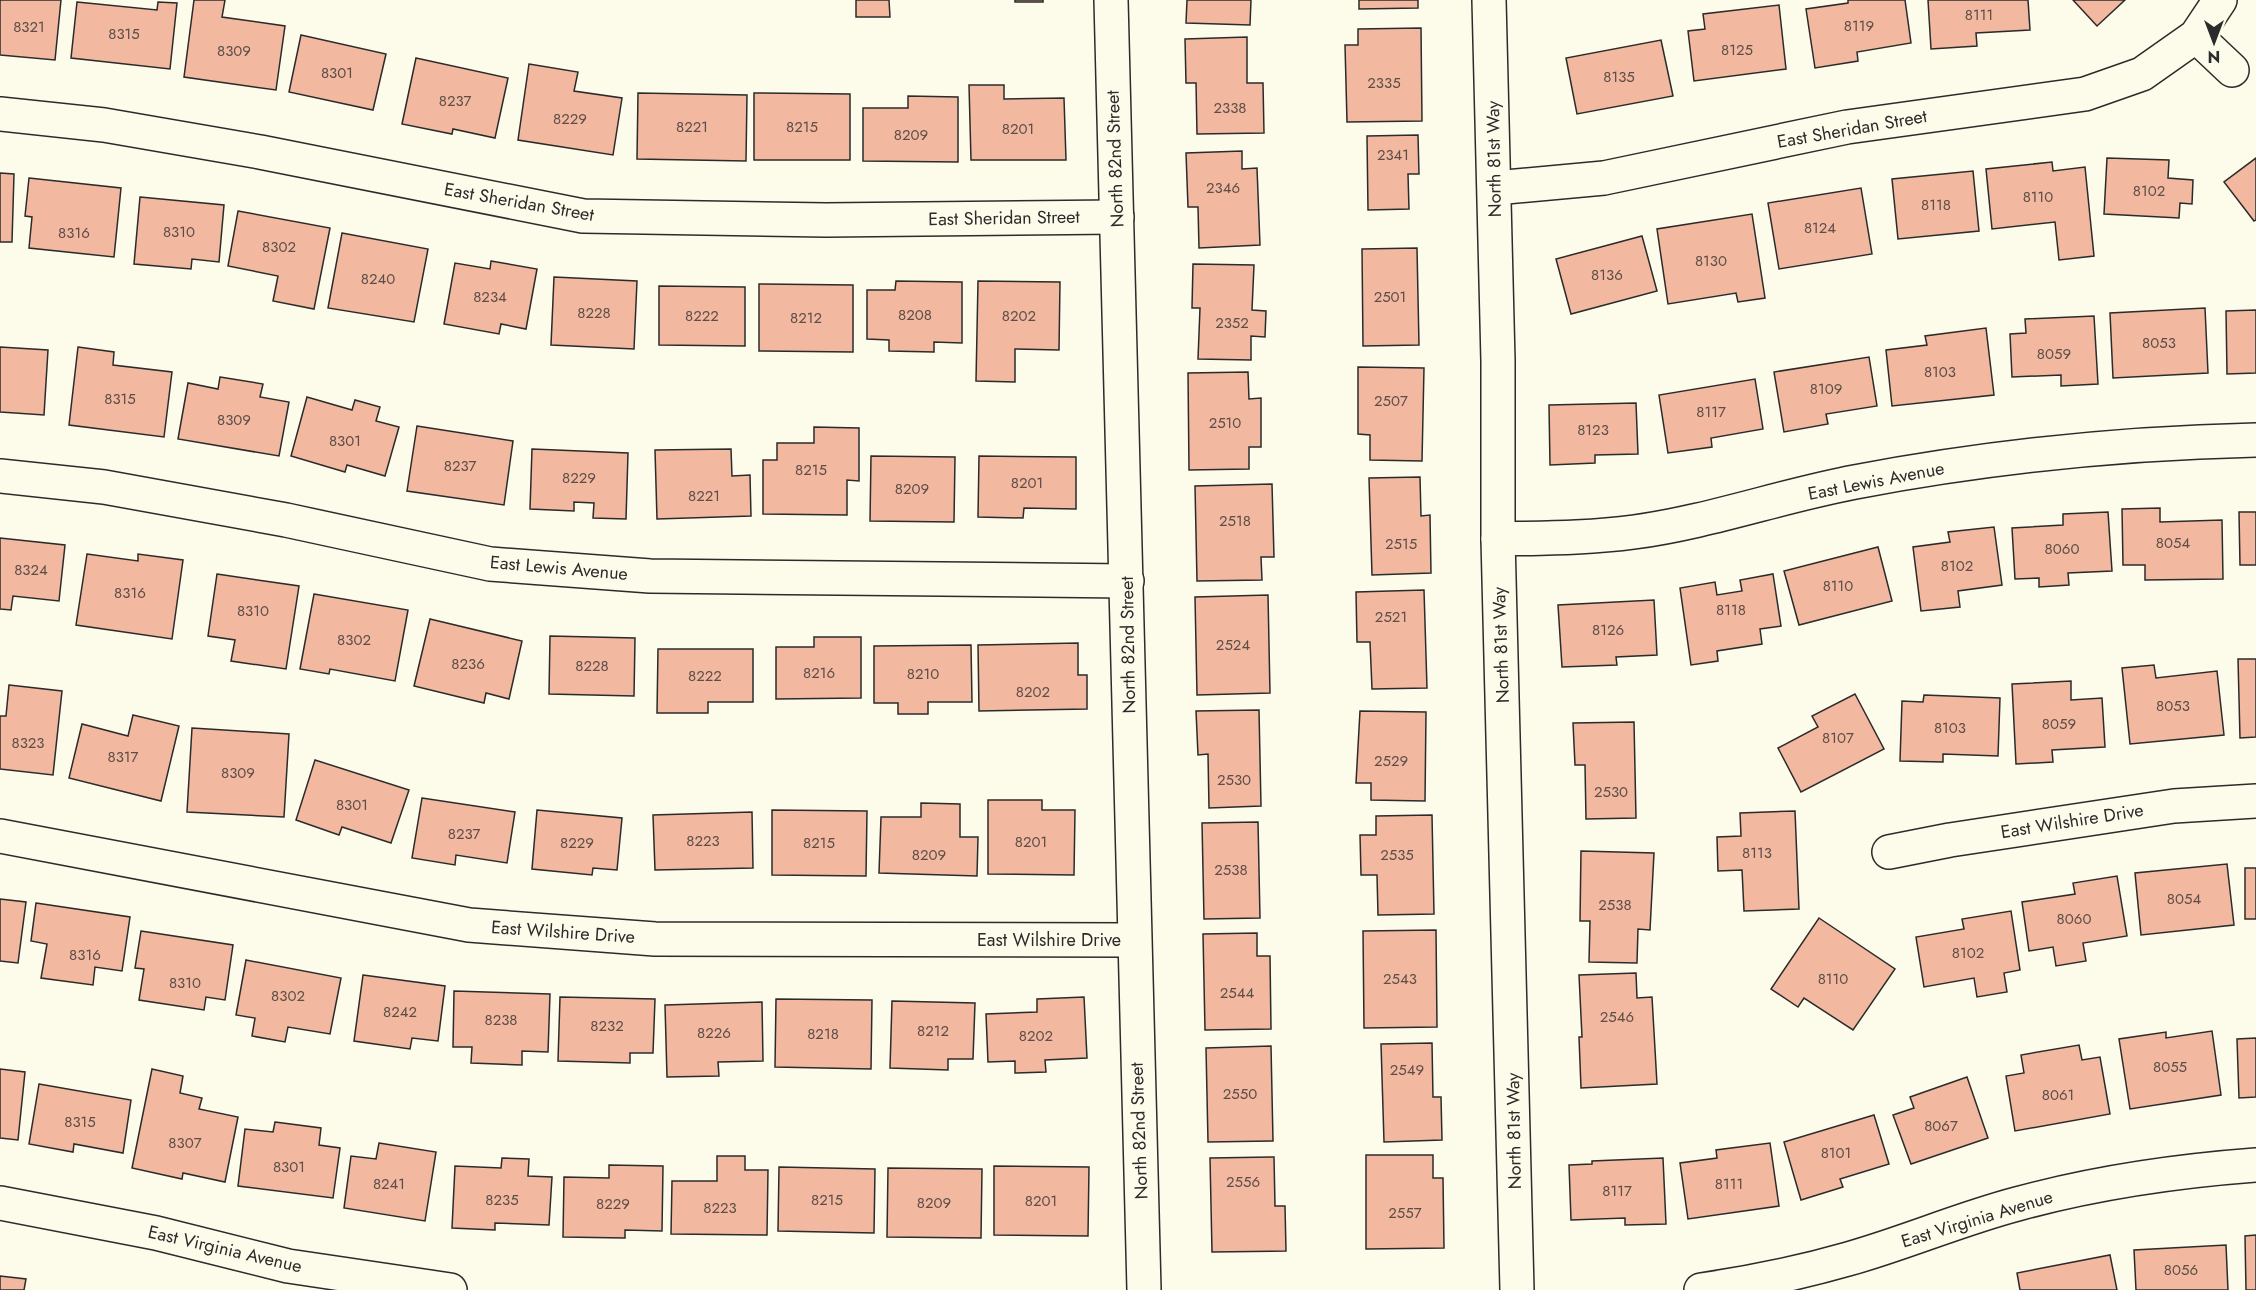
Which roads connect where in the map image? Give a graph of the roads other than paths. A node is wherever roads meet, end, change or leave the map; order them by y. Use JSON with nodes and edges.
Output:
{"nodes":[{"id":1,"x":1111,"y":0,"type":"edge"},
{"id":2,"x":1489,"y":0,"type":"edge"},
{"id":3,"x":2220,"y":0,"type":"edge"},
{"id":4,"x":2196,"y":36,"type":"junction"},
{"id":5,"x":2232,"y":70,"type":"dead end"},
{"id":6,"x":0,"y":114,"type":"edge"},
{"id":7,"x":1495,"y":188,"type":"junction"},
{"id":8,"x":1117,"y":217,"type":"junction"},
{"id":9,"x":2256,"y":440,"type":"edge"},
{"id":10,"x":0,"y":476,"type":"edge"},
{"id":11,"x":1498,"y":539,"type":"junction"},
{"id":12,"x":1126,"y":582,"type":"junction"},
{"id":13,"x":2256,"y":801,"type":"edge"},
{"id":14,"x":0,"y":836,"type":"edge"},
{"id":15,"x":1889,"y":852,"type":"dead end"},
{"id":16,"x":1134,"y":940,"type":"junction"},
{"id":17,"x":2256,"y":1165,"type":"edge"},
{"id":18,"x":0,"y":1203,"type":"edge"},
{"id":19,"x":450,"y":1290,"type":"edge"},
{"id":20,"x":1144,"y":1290,"type":"edge"},
{"id":21,"x":1517,"y":1290,"type":"edge"},
{"id":22,"x":1701,"y":1290,"type":"edge"}],
"edges":[{"from":1,"to":8,"type":"street","name":"North 82nd Street"},
{"from":2,"to":7,"type":"street","name":"North 81st Way"},
{"from":3,"to":4,"type":"street"},
{"from":4,"to":5,"type":"street"},
{"from":4,"to":7,"type":"street","name":"East Sheridan Street"},
{"from":6,"to":8,"type":"street","name":"East Sheridan Street"},
{"from":7,"to":11,"type":"street","name":"North 81st Way"},
{"from":8,"to":12,"type":"street","name":"North 82nd Street"},
{"from":9,"to":11,"type":"street","name":"East Lewis Avenue"},
{"from":10,"to":12,"type":"street","name":"East Lewis Avenue"},
{"from":11,"to":21,"type":"street","name":"North 81st Way"},
{"from":12,"to":16,"type":"street","name":"North 82nd Street"},
{"from":13,"to":15,"type":"street","name":"East Wilshire Drive"},
{"from":14,"to":16,"type":"street","name":"East Wilshire Drive"},
{"from":16,"to":20,"type":"street","name":"North 82nd Street"},
{"from":17,"to":22,"type":"street","name":"East Virginia Avenue"},
{"from":18,"to":19,"type":"street","name":"East Virginia Avenue"}]}
